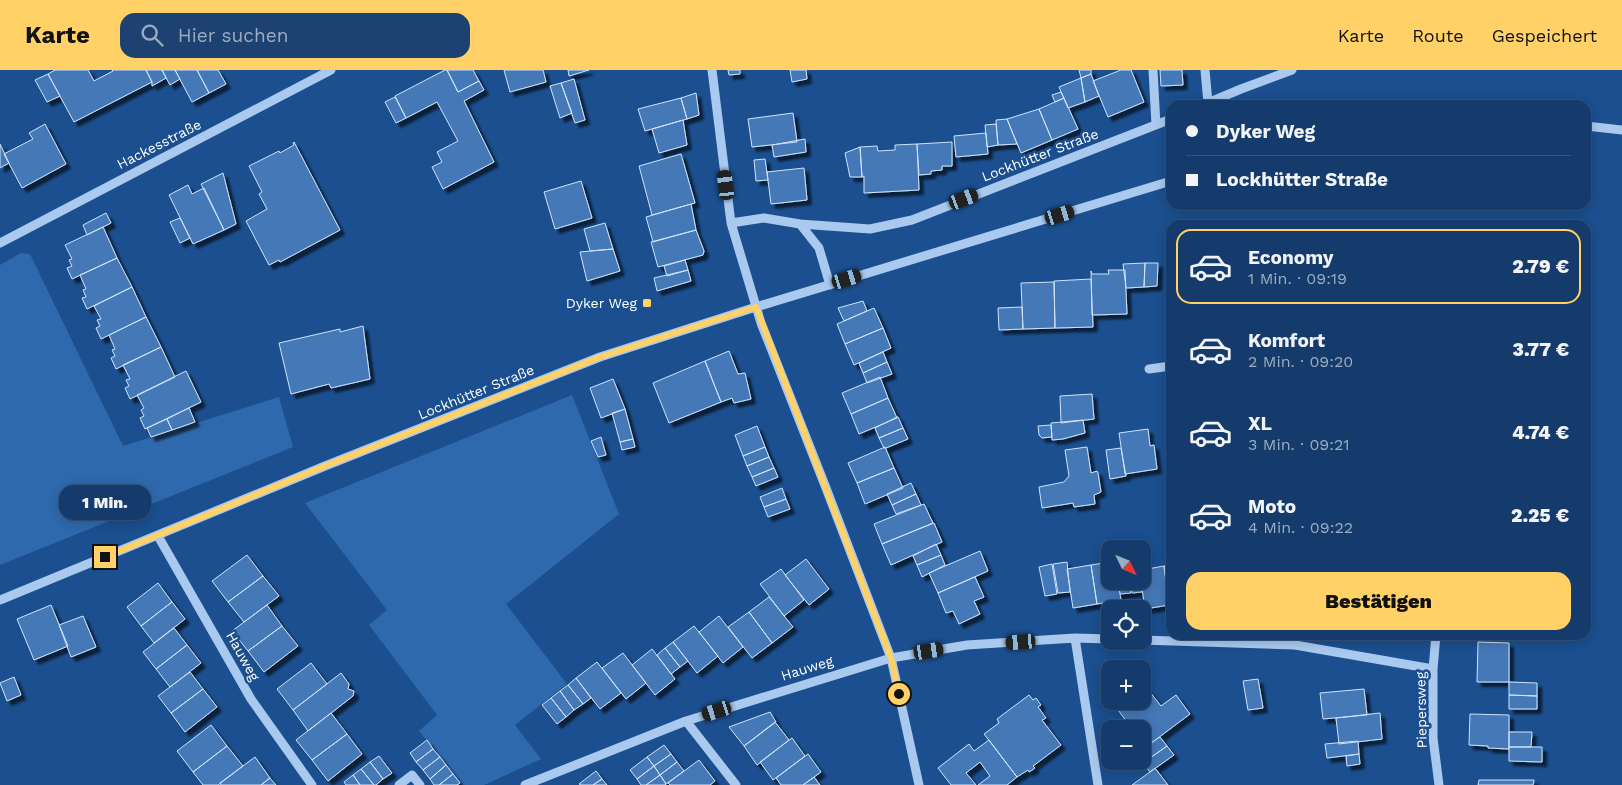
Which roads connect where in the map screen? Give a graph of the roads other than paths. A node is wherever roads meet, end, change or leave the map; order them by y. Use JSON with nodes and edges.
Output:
{"nodes":[{"id":1,"x":331,"y":70,"type":"edge"},
{"id":2,"x":712,"y":70,"type":"edge"},
{"id":3,"x":1153,"y":70,"type":"edge"},
{"id":4,"x":1205,"y":70,"type":"edge"},
{"id":5,"x":1292,"y":70,"type":"edge"},
{"id":6,"x":1206,"y":100,"type":"edge"},
{"id":7,"x":1215,"y":100,"type":"edge"},
{"id":8,"x":1166,"y":121,"type":"edge"},
{"id":9,"x":1156,"y":125,"type":"junction"},
{"id":10,"x":1591,"y":127,"type":"edge"},
{"id":11,"x":1622,"y":130,"type":"edge"},
{"id":12,"x":1166,"y":183,"type":"edge"},
{"id":13,"x":731,"y":223,"type":"junction"},
{"id":14,"x":800,"y":224,"type":"junction"},
{"id":15,"x":0,"y":243,"type":"edge"},
{"id":16,"x":830,"y":284,"type":"junction"},
{"id":17,"x":756,"y":307,"type":"junction"},
{"id":18,"x":1166,"y":367,"type":"edge"},
{"id":19,"x":1149,"y":369,"type":"dead end"},
{"id":20,"x":158,"y":536,"type":"junction"},
{"id":21,"x":0,"y":600,"type":"edge"},
{"id":22,"x":1075,"y":638,"type":"junction"},
{"id":23,"x":1101,"y":639,"type":"edge"},
{"id":24,"x":1151,"y":640,"type":"edge"},
{"id":25,"x":1436,"y":640,"type":"edge"},
{"id":26,"x":891,"y":658,"type":"junction"},
{"id":27,"x":1433,"y":669,"type":"junction"},
{"id":28,"x":686,"y":721,"type":"junction"},
{"id":29,"x":312,"y":785,"type":"edge"},
{"id":30,"x":399,"y":785,"type":"edge"},
{"id":31,"x":420,"y":785,"type":"edge"},
{"id":32,"x":526,"y":785,"type":"edge"},
{"id":33,"x":736,"y":785,"type":"edge"},
{"id":34,"x":919,"y":785,"type":"edge"},
{"id":35,"x":1098,"y":785,"type":"edge"},
{"id":36,"x":1439,"y":785,"type":"edge"}],
"edges":[{"from":1,"to":15,"type":"street","name":"Hackesstraße"},
{"from":2,"to":13,"type":"street"},
{"from":3,"to":9,"type":"street"},
{"from":4,"to":6,"type":"street"},
{"from":5,"to":7,"type":"street"},
{"from":8,"to":9,"type":"street","name":"Lockhütter Straße"},
{"from":9,"to":14,"type":"street","name":"Lockhütter Straße"},
{"from":10,"to":11,"type":"street"},
{"from":12,"to":16,"type":"street","name":"Lockhütter Straße"},
{"from":13,"to":14,"type":"street","name":"Lockhütter Straße"},
{"from":13,"to":17,"type":"street"},
{"from":14,"to":16,"type":"street"},
{"from":16,"to":17,"type":"street","name":"Lockhütter Straße"},
{"from":17,"to":20,"type":"street","name":"Lockhütter Straße"},
{"from":17,"to":26,"type":"street"},
{"from":18,"to":19,"type":"street"},
{"from":20,"to":21,"type":"street","name":"Lockhütter Straße"},
{"from":20,"to":29,"type":"street","name":"Hauweg"},
{"from":22,"to":23,"type":"street","name":"Hauweg"},
{"from":22,"to":26,"type":"street","name":"Hauweg"},
{"from":22,"to":35,"type":"street"},
{"from":24,"to":27,"type":"street"},
{"from":25,"to":27,"type":"street","name":"Piepersweg"},
{"from":26,"to":28,"type":"street","name":"Hauweg"},
{"from":26,"to":34,"type":"street"},
{"from":27,"to":36,"type":"street","name":"Piepersweg"},
{"from":28,"to":32,"type":"street","name":"Hauweg"},
{"from":28,"to":33,"type":"street"},
{"from":30,"to":31,"type":"street"}]}
